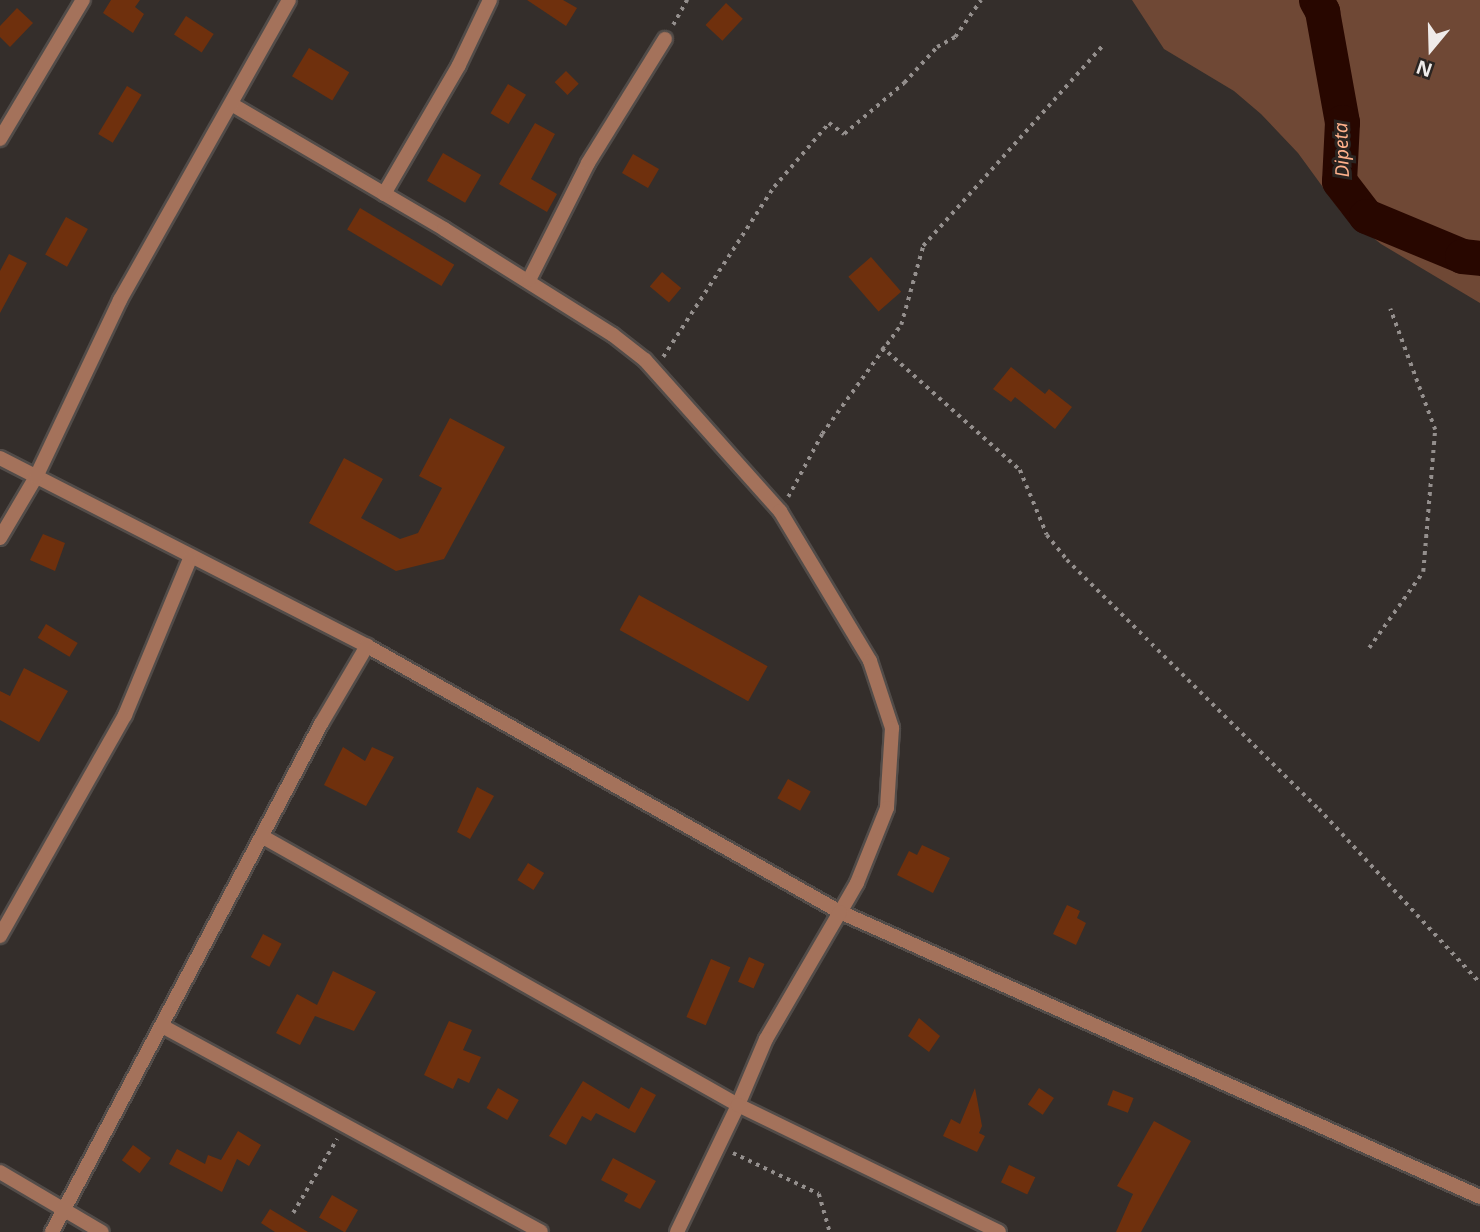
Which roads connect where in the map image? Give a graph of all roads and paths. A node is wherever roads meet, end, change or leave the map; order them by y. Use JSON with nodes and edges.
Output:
{"nodes":[{"id":1,"x":82,"y":0,"type":"edge"},
{"id":2,"x":289,"y":0,"type":"edge"},
{"id":3,"x":490,"y":0,"type":"edge"},
{"id":4,"x":687,"y":0,"type":"edge"},
{"id":5,"x":981,"y":0,"type":"edge"},
{"id":6,"x":665,"y":39,"type":"joint"},
{"id":7,"x":1104,"y":44,"type":"dead end"},
{"id":8,"x":233,"y":105,"type":"junction"},
{"id":9,"x":0,"y":139,"type":"edge"},
{"id":10,"x":384,"y":194,"type":"junction"},
{"id":11,"x":528,"y":280,"type":"junction"},
{"id":12,"x":1390,"y":309,"type":"dead end"},
{"id":13,"x":882,"y":347,"type":"junction"},
{"id":14,"x":654,"y":371,"type":"junction"},
{"id":15,"x":0,"y":458,"type":"edge"},
{"id":16,"x":36,"y":477,"type":"junction"},
{"id":17,"x":780,"y":511,"type":"junction"},
{"id":18,"x":0,"y":538,"type":"edge"},
{"id":19,"x":190,"y":559,"type":"junction"},
{"id":20,"x":367,"y":646,"type":"junction"},
{"id":21,"x":1369,"y":648,"type":"dead end"},
{"id":22,"x":263,"y":837,"type":"junction"},
{"id":23,"x":840,"y":912,"type":"junction"},
{"id":24,"x":0,"y":936,"type":"edge"},
{"id":25,"x":1480,"y":983,"type":"edge"},
{"id":26,"x":162,"y":1026,"type":"junction"},
{"id":27,"x":738,"y":1105,"type":"junction"},
{"id":28,"x":344,"y":1126,"type":"junction"},
{"id":29,"x":716,"y":1145,"type":"junction"},
{"id":30,"x":0,"y":1171,"type":"edge"},
{"id":31,"x":1480,"y":1197,"type":"edge"},
{"id":32,"x":63,"y":1209,"type":"junction"},
{"id":33,"x":293,"y":1213,"type":"dead end"},
{"id":34,"x":51,"y":1232,"type":"edge"},
{"id":35,"x":102,"y":1232,"type":"edge"},
{"id":36,"x":541,"y":1232,"type":"edge"},
{"id":37,"x":677,"y":1232,"type":"edge"},
{"id":38,"x":830,"y":1232,"type":"edge"},
{"id":39,"x":999,"y":1232,"type":"edge"}],
"edges":[{"from":1,"to":9,"type":"street"},
{"from":2,"to":8,"type":"street"},
{"from":3,"to":10,"type":"street"},
{"from":4,"to":6,"type":"path"},
{"from":5,"to":14,"type":"path"},
{"from":6,"to":11,"type":"street"},
{"from":7,"to":13,"type":"path"},
{"from":8,"to":10,"type":"street"},
{"from":8,"to":16,"type":"street"},
{"from":10,"to":11,"type":"street"},
{"from":11,"to":14,"type":"street"},
{"from":12,"to":21,"type":"path"},
{"from":13,"to":17,"type":"path"},
{"from":13,"to":25,"type":"path"},
{"from":14,"to":17,"type":"street"},
{"from":15,"to":16,"type":"street"},
{"from":16,"to":18,"type":"street"},
{"from":16,"to":19,"type":"street"},
{"from":17,"to":23,"type":"street"},
{"from":19,"to":20,"type":"street"},
{"from":19,"to":24,"type":"street"},
{"from":20,"to":22,"type":"street"},
{"from":20,"to":23,"type":"street"},
{"from":22,"to":26,"type":"street"},
{"from":22,"to":27,"type":"street"},
{"from":23,"to":27,"type":"street"},
{"from":23,"to":31,"type":"street"},
{"from":26,"to":28,"type":"street"},
{"from":26,"to":32,"type":"street"},
{"from":27,"to":29,"type":"street"},
{"from":27,"to":39,"type":"street"},
{"from":28,"to":33,"type":"path"},
{"from":28,"to":36,"type":"street"},
{"from":29,"to":37,"type":"street"},
{"from":29,"to":38,"type":"path"},
{"from":30,"to":32,"type":"street"},
{"from":32,"to":34,"type":"street"},
{"from":32,"to":35,"type":"street"}]}
